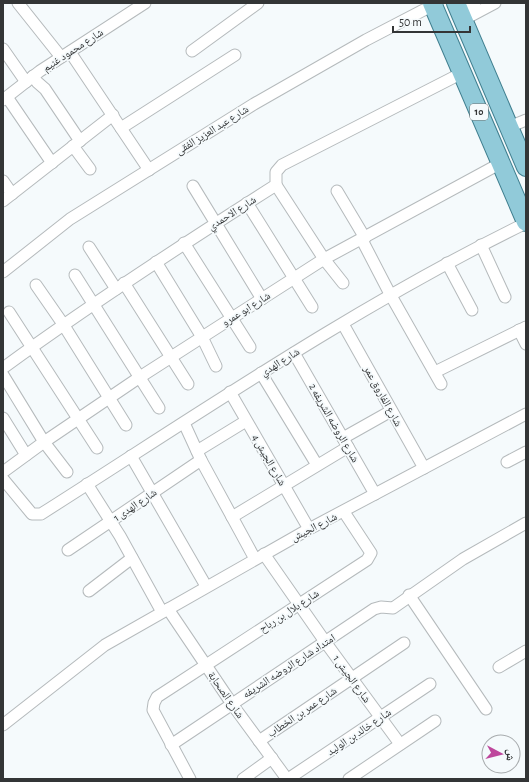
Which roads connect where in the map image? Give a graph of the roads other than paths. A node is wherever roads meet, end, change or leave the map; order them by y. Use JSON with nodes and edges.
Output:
{"nodes":[{"id":1,"x":18,"y":3,"type":"edge"},
{"id":2,"x":145,"y":3,"type":"edge"},
{"id":3,"x":258,"y":3,"type":"edge"},
{"id":4,"x":475,"y":3,"type":"edge"},
{"id":5,"x":495,"y":3,"type":"edge"},
{"id":6,"x":434,"y":4,"type":"edge"},
{"id":7,"x":460,"y":12,"type":"edge"},
{"id":8,"x":3,"y":49,"type":"edge"},
{"id":9,"x":192,"y":51,"type":"dead end"},
{"id":10,"x":66,"y":54,"type":"junction"},
{"id":11,"x":235,"y":54,"type":"dead end"},
{"id":12,"x":462,"y":73,"type":"junction"},
{"id":13,"x":30,"y":79,"type":"junction"},
{"id":14,"x":5,"y":98,"type":"edge"},
{"id":15,"x":113,"y":115,"type":"junction"},
{"id":16,"x":526,"y":120,"type":"edge"},
{"id":17,"x":121,"y":128,"type":"junction"},
{"id":18,"x":509,"y":128,"type":"junction"},
{"id":19,"x":77,"y":143,"type":"junction"},
{"id":20,"x":52,"y":163,"type":"junction"},
{"id":21,"x":501,"y":163,"type":"junction"},
{"id":22,"x":526,"y":167,"type":"edge"},
{"id":23,"x":90,"y":170,"type":"dead end"},
{"id":24,"x":149,"y":170,"type":"junction"},
{"id":25,"x":3,"y":181,"type":"edge"},
{"id":26,"x":276,"y":185,"type":"junction"},
{"id":27,"x":193,"y":186,"type":"dead end"},
{"id":28,"x":337,"y":191,"type":"dead end"},
{"id":29,"x":12,"y":194,"type":"junction"},
{"id":30,"x":3,"y":201,"type":"edge"},
{"id":31,"x":247,"y":203,"type":"junction"},
{"id":32,"x":216,"y":222,"type":"junction"},
{"id":33,"x":526,"y":222,"type":"edge"},
{"id":34,"x":364,"y":239,"type":"junction"},
{"id":35,"x":184,"y":243,"type":"junction"},
{"id":36,"x":481,"y":245,"type":"junction"},
{"id":37,"x":89,"y":247,"type":"dead end"},
{"id":38,"x":324,"y":259,"type":"junction"},
{"id":39,"x":156,"y":262,"type":"junction"},
{"id":40,"x":447,"y":263,"type":"junction"},
{"id":41,"x":3,"y":272,"type":"edge"},
{"id":42,"x":75,"y":275,"type":"dead end"},
{"id":43,"x":294,"y":279,"type":"junction"},
{"id":44,"x":344,"y":283,"type":"dead end"},
{"id":45,"x":36,"y":285,"type":"dead end"},
{"id":46,"x":120,"y":286,"type":"junction"},
{"id":47,"x":390,"y":294,"type":"junction"},
{"id":48,"x":504,"y":297,"type":"dead end"},
{"id":49,"x":262,"y":299,"type":"junction"},
{"id":50,"x":94,"y":303,"type":"junction"},
{"id":51,"x":312,"y":307,"type":"dead end"},
{"id":52,"x":472,"y":310,"type":"dead end"},
{"id":53,"x":9,"y":312,"type":"dead end"},
{"id":54,"x":231,"y":318,"type":"junction"},
{"id":55,"x":64,"y":324,"type":"junction"},
{"id":56,"x":342,"y":324,"type":"junction"},
{"id":57,"x":522,"y":328,"type":"edge"},
{"id":58,"x":202,"y":337,"type":"junction"},
{"id":59,"x":526,"y":344,"type":"edge"},
{"id":60,"x":32,"y":346,"type":"junction"},
{"id":61,"x":250,"y":347,"type":"dead end"},
{"id":62,"x":294,"y":353,"type":"junction"},
{"id":63,"x":171,"y":357,"type":"junction"},
{"id":64,"x":216,"y":366,"type":"dead end"},
{"id":65,"x":3,"y":368,"type":"edge"},
{"id":66,"x":435,"y":372,"type":"junction"},
{"id":67,"x":261,"y":373,"type":"junction"},
{"id":68,"x":3,"y":375,"type":"edge"},
{"id":69,"x":140,"y":377,"type":"junction"},
{"id":70,"x":188,"y":384,"type":"dead end"},
{"id":71,"x":441,"y":384,"type":"dead end"},
{"id":72,"x":230,"y":392,"type":"junction"},
{"id":73,"x":110,"y":397,"type":"junction"},
{"id":74,"x":159,"y":408,"type":"dead end"},
{"id":75,"x":391,"y":411,"type":"junction"},
{"id":76,"x":526,"y":414,"type":"edge"},
{"id":77,"x":3,"y":418,"type":"edge"},
{"id":78,"x":78,"y":420,"type":"junction"},
{"id":79,"x":246,"y":421,"type":"junction"},
{"id":80,"x":184,"y":423,"type":"junction"},
{"id":81,"x":126,"y":425,"type":"dead end"},
{"id":82,"x":44,"y":442,"type":"junction"},
{"id":83,"x":345,"y":442,"type":"junction"},
{"id":84,"x":97,"y":448,"type":"dead end"},
{"id":85,"x":526,"y":452,"type":"edge"},
{"id":86,"x":26,"y":455,"type":"junction"},
{"id":87,"x":132,"y":456,"type":"junction"},
{"id":88,"x":199,"y":456,"type":"junction"},
{"id":89,"x":507,"y":462,"type":"dead end"},
{"id":90,"x":317,"y":465,"type":"junction"},
{"id":91,"x":424,"y":468,"type":"junction"},
{"id":92,"x":3,"y":472,"type":"edge"},
{"id":93,"x":67,"y":472,"type":"dead end"},
{"id":94,"x":3,"y":479,"type":"edge"},
{"id":95,"x":87,"y":484,"type":"junction"},
{"id":96,"x":284,"y":485,"type":"junction"},
{"id":97,"x":153,"y":492,"type":"junction"},
{"id":98,"x":374,"y":494,"type":"junction"},
{"id":99,"x":344,"y":512,"type":"junction"},
{"id":100,"x":232,"y":517,"type":"junction"},
{"id":101,"x":110,"y":521,"type":"junction"},
{"id":102,"x":526,"y":523,"type":"edge"},
{"id":103,"x":309,"y":529,"type":"junction"},
{"id":104,"x":68,"y":550,"type":"dead end"},
{"id":105,"x":259,"y":556,"type":"junction"},
{"id":106,"x":132,"y":558,"type":"junction"},
{"id":107,"x":206,"y":586,"type":"junction"},
{"id":108,"x":89,"y":591,"type":"dead end"},
{"id":109,"x":409,"y":595,"type":"junction"},
{"id":110,"x":298,"y":604,"type":"junction"},
{"id":111,"x":165,"y":611,"type":"junction"},
{"id":112,"x":326,"y":643,"type":"junction"},
{"id":113,"x":404,"y":643,"type":"dead end"},
{"id":114,"x":526,"y":651,"type":"edge"},
{"id":115,"x":205,"y":666,"type":"junction"},
{"id":116,"x":499,"y":667,"type":"dead end"},
{"id":117,"x":352,"y":678,"type":"junction"},
{"id":118,"x":430,"y":684,"type":"dead end"},
{"id":119,"x":232,"y":704,"type":"junction"},
{"id":120,"x":486,"y":709,"type":"dead end"},
{"id":121,"x":380,"y":718,"type":"junction"},
{"id":122,"x":435,"y":721,"type":"dead end"},
{"id":123,"x":3,"y":725,"type":"edge"},
{"id":124,"x":259,"y":741,"type":"junction"},
{"id":125,"x":400,"y":744,"type":"junction"},
{"id":126,"x":171,"y":745,"type":"junction"},
{"id":127,"x":272,"y":758,"type":"junction"},
{"id":128,"x":190,"y":779,"type":"edge"},
{"id":129,"x":243,"y":779,"type":"edge"},
{"id":130,"x":288,"y":779,"type":"edge"},
{"id":131,"x":349,"y":779,"type":"edge"}],
"edges":[{"from":1,"to":10,"type":"street"},
{"from":2,"to":10,"type":"street","name":"شارع محمود غنيم"},
{"from":3,"to":9,"type":"street"},
{"from":4,"to":7,"type":"street"},
{"from":5,"to":7,"type":"street"},
{"from":6,"to":12,"type":"main road","number":"10"},
{"from":6,"to":24,"type":"street","name":"شارع عبد العزيز الفقى"},
{"from":7,"to":18,"type":"main road","number":"10"},
{"from":8,"to":13,"type":"street"},
{"from":10,"to":13,"type":"street","name":"شارع محمود غنيم"},
{"from":10,"to":15,"type":"street"},
{"from":11,"to":17,"type":"street"},
{"from":12,"to":21,"type":"main road","number":"10"},
{"from":12,"to":26,"type":"street"},
{"from":13,"to":14,"type":"street","name":"شارع محمود غنيم"},
{"from":13,"to":19,"type":"street"},
{"from":14,"to":20,"type":"street"},
{"from":15,"to":17,"type":"street"},
{"from":15,"to":19,"type":"street"},
{"from":16,"to":18,"type":"street"},
{"from":17,"to":24,"type":"street"},
{"from":18,"to":22,"type":"main road","number":"10"},
{"from":19,"to":20,"type":"street"},
{"from":19,"to":23,"type":"street"},
{"from":20,"to":29,"type":"street"},
{"from":21,"to":33,"type":"main road","number":"10"},
{"from":21,"to":34,"type":"street","name":"شارع ابو عمرو"},
{"from":24,"to":41,"type":"street","name":"شارع عبد العزيز الفقى"},
{"from":25,"to":29,"type":"street"},
{"from":26,"to":31,"type":"street","name":"شارع الاحمدي"},
{"from":26,"to":38,"type":"street"},
{"from":27,"to":32,"type":"street"},
{"from":28,"to":34,"type":"street"},
{"from":29,"to":30,"type":"street"},
{"from":31,"to":32,"type":"street","name":"شارع الاحمدي"},
{"from":31,"to":43,"type":"street"},
{"from":32,"to":35,"type":"street","name":"شارع الاحمدي"},
{"from":32,"to":49,"type":"street"},
{"from":33,"to":36,"type":"street","name":"شارع الهدي"},
{"from":34,"to":38,"type":"street","name":"شارع ابو عمرو"},
{"from":34,"to":47,"type":"street"},
{"from":35,"to":39,"type":"street","name":"شارع الاحمدي"},
{"from":35,"to":54,"type":"street"},
{"from":36,"to":40,"type":"street","name":"شارع الهدي"},
{"from":36,"to":48,"type":"street"},
{"from":37,"to":46,"type":"street"},
{"from":38,"to":43,"type":"street","name":"شارع ابو عمرو"},
{"from":38,"to":44,"type":"street"},
{"from":39,"to":46,"type":"street","name":"شارع الاحمدي"},
{"from":39,"to":58,"type":"street"},
{"from":40,"to":47,"type":"street","name":"شارع الهدي"},
{"from":40,"to":52,"type":"street"},
{"from":42,"to":50,"type":"street"},
{"from":43,"to":49,"type":"street","name":"شارع ابو عمرو"},
{"from":43,"to":51,"type":"street"},
{"from":45,"to":55,"type":"street"},
{"from":46,"to":50,"type":"street","name":"شارع الاحمدي"},
{"from":46,"to":63,"type":"street"},
{"from":47,"to":56,"type":"street","name":"شارع الهدي"},
{"from":47,"to":66,"type":"street"},
{"from":49,"to":54,"type":"street","name":"شارع ابو عمرو"},
{"from":50,"to":55,"type":"street","name":"شارع الاحمدي"},
{"from":50,"to":69,"type":"street"},
{"from":53,"to":60,"type":"street"},
{"from":54,"to":58,"type":"street","name":"شارع ابو عمرو"},
{"from":54,"to":61,"type":"street"},
{"from":55,"to":60,"type":"street","name":"شارع الاحمدي"},
{"from":55,"to":73,"type":"street"},
{"from":56,"to":62,"type":"street","name":"شارع الهدي"},
{"from":56,"to":75,"type":"street","name":"شارع الفاروق عمر"},
{"from":57,"to":59,"type":"street"},
{"from":57,"to":66,"type":"street"},
{"from":58,"to":63,"type":"street","name":"شارع ابو عمرو"},
{"from":58,"to":64,"type":"street"},
{"from":60,"to":65,"type":"street","name":"شارع الاحمدي"},
{"from":60,"to":78,"type":"street"},
{"from":62,"to":67,"type":"street","name":"شارع الهدي"},
{"from":62,"to":83,"type":"street","name":"شارع الروضه الشريفه 2"},
{"from":63,"to":69,"type":"street","name":"شارع ابو عمرو"},
{"from":63,"to":70,"type":"street"},
{"from":66,"to":71,"type":"street"},
{"from":67,"to":72,"type":"street","name":"شارع الهدي"},
{"from":67,"to":90,"type":"street"},
{"from":68,"to":82,"type":"street"},
{"from":69,"to":73,"type":"street","name":"شارع ابو عمرو"},
{"from":69,"to":74,"type":"street"},
{"from":72,"to":79,"type":"street","name":"شارع الجيش 4"},
{"from":72,"to":80,"type":"street","name":"شارع الهدي"},
{"from":73,"to":78,"type":"street","name":"شارع ابو عمرو"},
{"from":73,"to":81,"type":"street"},
{"from":75,"to":83,"type":"street"},
{"from":75,"to":91,"type":"street","name":"شارع الفاروق عمر"},
{"from":76,"to":91,"type":"street","name":"شارع الجيش"},
{"from":77,"to":86,"type":"street"},
{"from":78,"to":82,"type":"street","name":"شارع ابو عمرو"},
{"from":78,"to":84,"type":"street"},
{"from":79,"to":88,"type":"street","name":"شارع الهدى 1"},
{"from":79,"to":96,"type":"street","name":"شارع الجيش 4"},
{"from":80,"to":87,"type":"street","name":"شارع الهدي"},
{"from":80,"to":88,"type":"street","name":"شارع الجيش 1"},
{"from":82,"to":86,"type":"street","name":"شارع ابو عمرو"},
{"from":82,"to":93,"type":"street"},
{"from":83,"to":90,"type":"street"},
{"from":83,"to":98,"type":"street","name":"شارع الروضه الشريفه 2"},
{"from":85,"to":89,"type":"street"},
{"from":86,"to":92,"type":"street","name":"شارع ابو عمرو"},
{"from":87,"to":95,"type":"street","name":"شارع الهدي"},
{"from":87,"to":97,"type":"street"},
{"from":88,"to":97,"type":"street","name":"شارع الهدى 1"},
{"from":88,"to":100,"type":"street","name":"شارع الجيش 1"},
{"from":90,"to":96,"type":"street"},
{"from":91,"to":98,"type":"street","name":"شارع الجيش"},
{"from":94,"to":95,"type":"street","name":"شارع الهدي"},
{"from":95,"to":101,"type":"street","name":"شارع الصحابة"},
{"from":96,"to":100,"type":"street"},
{"from":96,"to":103,"type":"street","name":"شارع الجيش 4"},
{"from":97,"to":101,"type":"street","name":"شارع الهدى 1"},
{"from":97,"to":107,"type":"street"},
{"from":98,"to":99,"type":"street","name":"شارع الجيش"},
{"from":99,"to":103,"type":"street","name":"شارع الجيش"},
{"from":99,"to":110,"type":"street","name":"شارع بلال بن رباح"},
{"from":100,"to":105,"type":"street","name":"شارع الجيش 1"},
{"from":101,"to":104,"type":"street","name":"شارع الهدى 1"},
{"from":101,"to":106,"type":"street","name":"شارع الصحابة"},
{"from":102,"to":109,"type":"street","name":"امتداد شارع الروضه الشريفه"},
{"from":103,"to":105,"type":"street","name":"شارع الجيش"},
{"from":105,"to":107,"type":"street","name":"شارع الجيش"},
{"from":105,"to":110,"type":"street","name":"شارع الجيش 1"},
{"from":106,"to":108,"type":"street"},
{"from":106,"to":111,"type":"street","name":"شارع الصحابة"},
{"from":107,"to":111,"type":"street","name":"شارع الجيش"},
{"from":109,"to":112,"type":"street","name":"امتداد شارع الروضه الشريفه"},
{"from":109,"to":120,"type":"street"},
{"from":110,"to":112,"type":"street","name":"شارع الجيش 1"},
{"from":110,"to":115,"type":"street","name":"شارع بلال بن رباح"},
{"from":111,"to":115,"type":"street","name":"شارع الصحابة"},
{"from":111,"to":123,"type":"street","name":"شارع الجيش"},
{"from":112,"to":117,"type":"street","name":"شارع الجيش 1"},
{"from":112,"to":119,"type":"street","name":"امتداد شارع الروضه الشريفه"},
{"from":113,"to":117,"type":"street","name":"شارع عمر بن الخطاب"},
{"from":114,"to":116,"type":"street"},
{"from":115,"to":119,"type":"street","name":"شارع الصحابة"},
{"from":115,"to":126,"type":"street","name":"شارع بلال بن رباح"},
{"from":117,"to":121,"type":"street","name":"شارع الجيش 1"},
{"from":117,"to":124,"type":"street","name":"شارع عمر بن الخطاب"},
{"from":118,"to":121,"type":"street","name":"شارع خالد بن الوليد"},
{"from":119,"to":124,"type":"street","name":"شارع الصحابة"},
{"from":119,"to":126,"type":"street","name":"امتداد شارع الروضه الشريفه"},
{"from":121,"to":125,"type":"street","name":"شارع الجيش 1"},
{"from":121,"to":130,"type":"street","name":"شارع خالد بن الوليد"},
{"from":122,"to":125,"type":"street"},
{"from":124,"to":127,"type":"street","name":"شارع الصحابة"},
{"from":125,"to":131,"type":"street"},
{"from":126,"to":128,"type":"street"},
{"from":127,"to":129,"type":"street"},
{"from":127,"to":130,"type":"street","name":"شارع الصحابة"}]}
